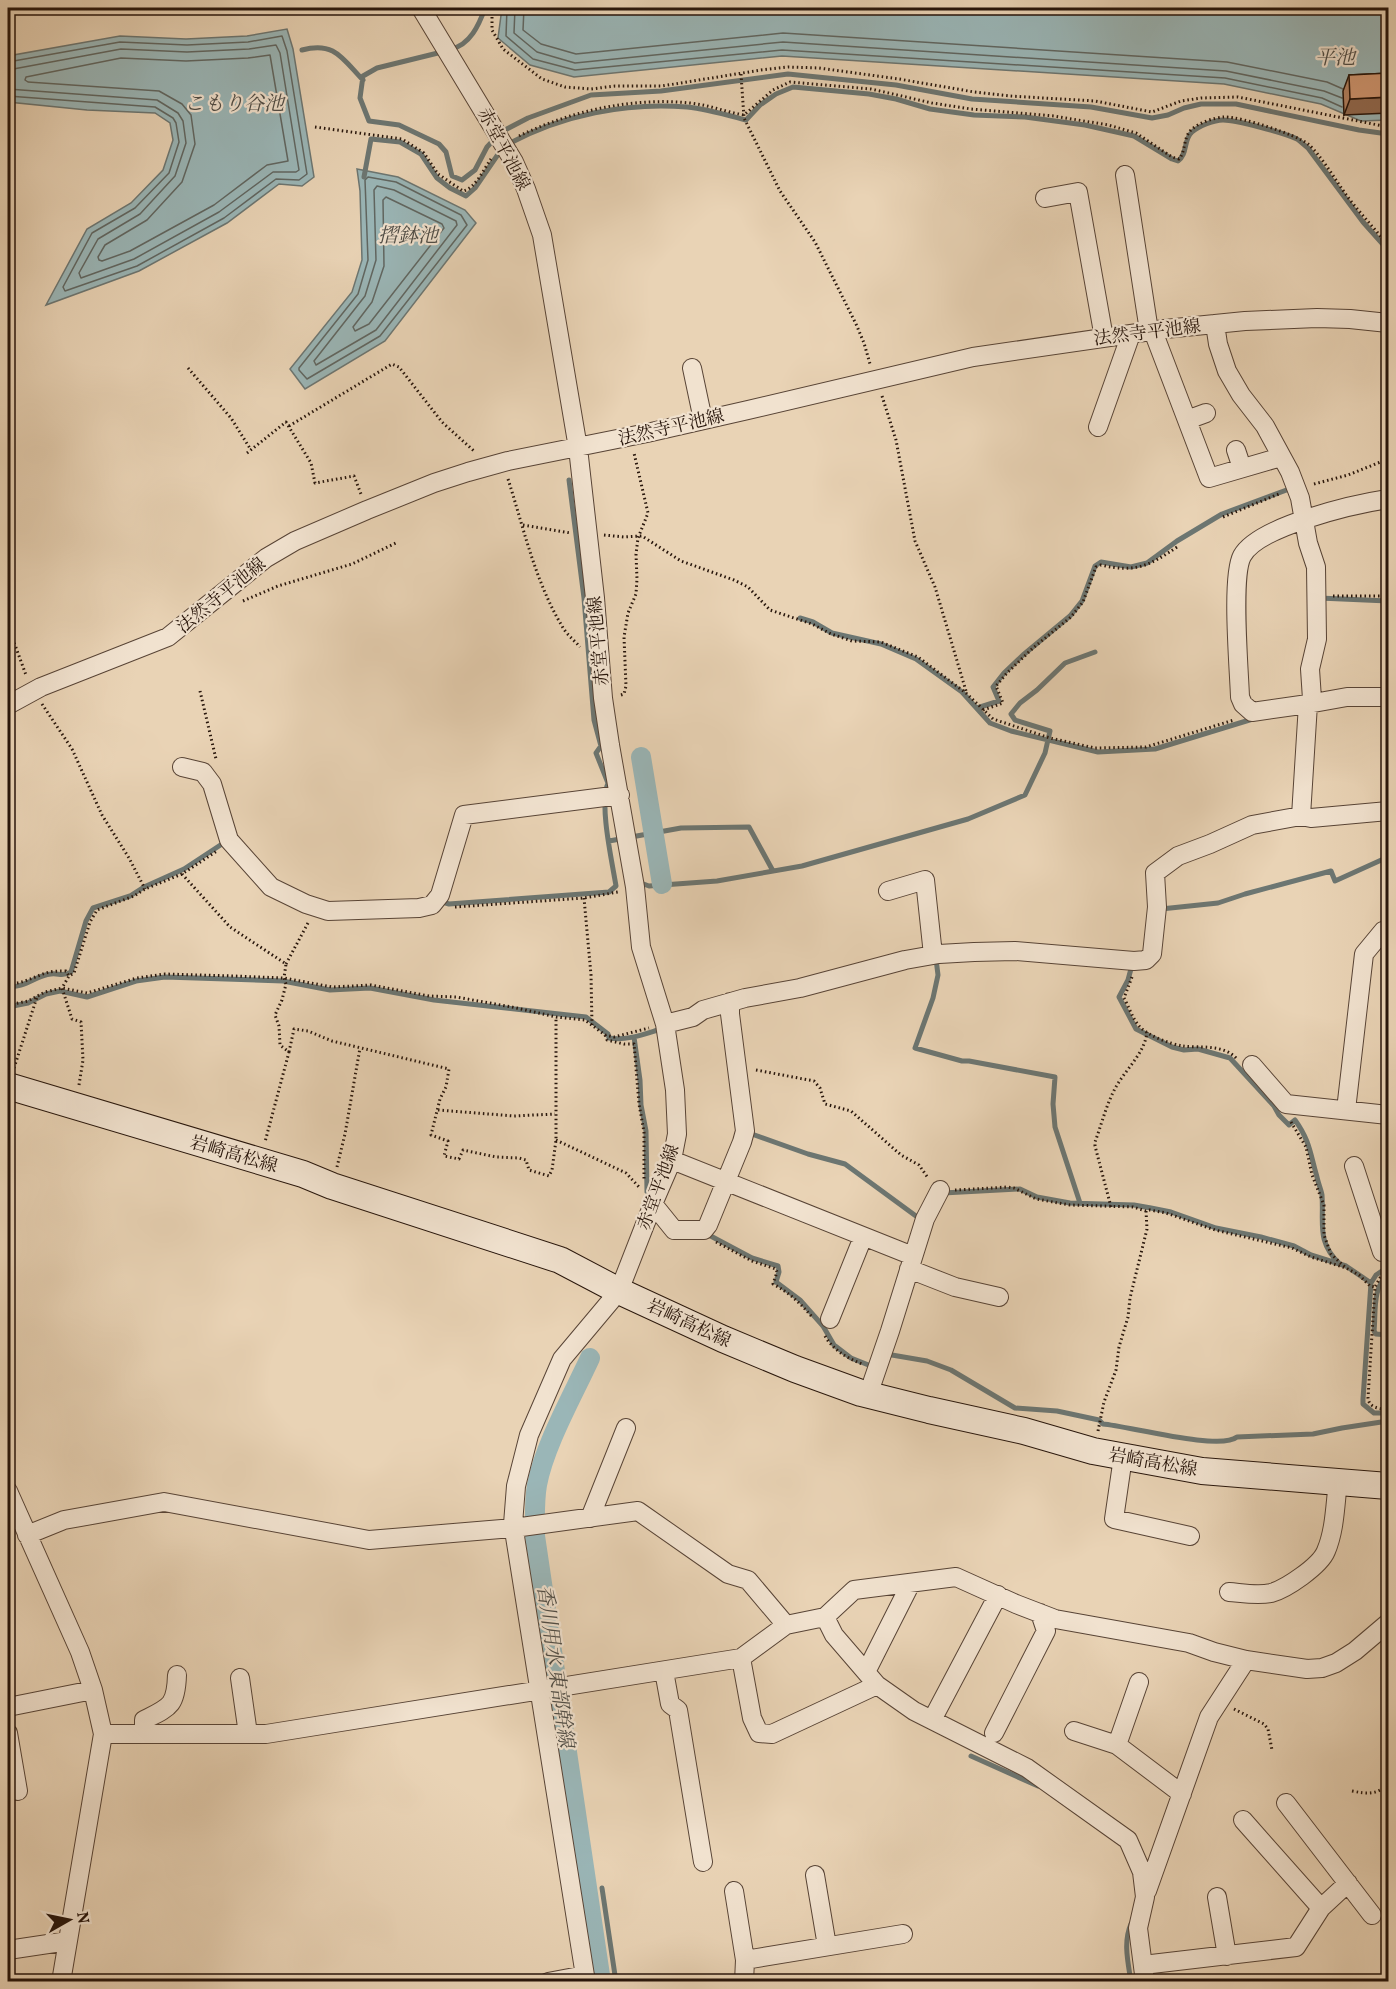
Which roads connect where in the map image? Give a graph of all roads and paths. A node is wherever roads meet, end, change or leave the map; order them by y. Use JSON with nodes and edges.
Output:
{"nodes":[{"id":1,"x":421,"y":8,"type":"edge"},
{"id":2,"x":492,"y":8,"type":"edge"},
{"id":3,"x":315,"y":127,"type":"dead end"},
{"id":4,"x":1389,"y":128,"type":"edge"},
{"id":5,"x":516,"y":137,"type":"dead end"},
{"id":6,"x":491,"y":158,"type":"dead end"},
{"id":7,"x":1125,"y":175,"type":"dead end"},
{"id":8,"x":1045,"y":198,"type":"dead end"},
{"id":9,"x":1389,"y":245,"type":"edge"},
{"id":10,"x":1389,"y":323,"type":"edge"},
{"id":11,"x":1215,"y":324,"type":"junction"},
{"id":12,"x":1144,"y":332,"type":"junction"},
{"id":13,"x":1104,"y":338,"type":"junction"},
{"id":14,"x":188,"y":368,"type":"dead end"},
{"id":15,"x":692,"y":368,"type":"dead end"},
{"id":16,"x":1206,"y":413,"type":"dead end"},
{"id":17,"x":703,"y":420,"type":"junction"},
{"id":18,"x":1187,"y":420,"type":"junction"},
{"id":19,"x":290,"y":426,"type":"junction"},
{"id":20,"x":1098,"y":426,"type":"dead end"},
{"id":21,"x":630,"y":436,"type":"junction"},
{"id":22,"x":578,"y":448,"type":"junction"},
{"id":23,"x":251,"y":450,"type":"junction"},
{"id":24,"x":1236,"y":450,"type":"dead end"},
{"id":25,"x":247,"y":453,"type":"dead end"},
{"id":26,"x":1281,"y":457,"type":"junction"},
{"id":27,"x":495,"y":465,"type":"junction"},
{"id":28,"x":1242,"y":468,"type":"junction"},
{"id":29,"x":1389,"y":499,"type":"edge"},
{"id":30,"x":367,"y":510,"type":"junction"},
{"id":31,"x":1304,"y":519,"type":"junction"},
{"id":32,"x":523,"y":525,"type":"junction"},
{"id":33,"x":587,"y":533,"type":"junction"},
{"id":34,"x":639,"y":536,"type":"junction"},
{"id":35,"x":398,"y":542,"type":"dead end"},
{"id":36,"x":1177,"y":546,"type":"dead end"},
{"id":37,"x":1316,"y":596,"type":"junction"},
{"id":38,"x":1389,"y":596,"type":"edge"},
{"id":39,"x":217,"y":597,"type":"junction"},
{"id":40,"x":8,"y":626,"type":"edge"},
{"id":41,"x":601,"y":668,"type":"junction"},
{"id":42,"x":33,"y":691,"type":"junction"},
{"id":43,"x":200,"y":691,"type":"dead end"},
{"id":44,"x":1389,"y":697,"type":"edge"},
{"id":45,"x":603,"y":698,"type":"junction"},
{"id":46,"x":1308,"y":704,"type":"junction"},
{"id":47,"x":8,"y":705,"type":"edge"},
{"id":48,"x":983,"y":710,"type":"junction"},
{"id":49,"x":1252,"y":712,"type":"junction"},
{"id":50,"x":182,"y":767,"type":"dead end"},
{"id":51,"x":218,"y":770,"type":"dead end"},
{"id":52,"x":620,"y":795,"type":"junction"},
{"id":53,"x":1389,"y":811,"type":"edge"},
{"id":54,"x":1301,"y":816,"type":"junction"},
{"id":55,"x":229,"y":840,"type":"junction"},
{"id":56,"x":182,"y":874,"type":"junction"},
{"id":57,"x":635,"y":887,"type":"junction"},
{"id":58,"x":145,"y":889,"type":"junction"},
{"id":59,"x":888,"y":891,"type":"dead end"},
{"id":60,"x":584,"y":898,"type":"junction"},
{"id":61,"x":444,"y":907,"type":"dead end"},
{"id":62,"x":312,"y":917,"type":"dead end"},
{"id":63,"x":1389,"y":932,"type":"edge"},
{"id":64,"x":933,"y":955,"type":"junction"},
{"id":65,"x":1137,"y":961,"type":"junction"},
{"id":66,"x":286,"y":964,"type":"junction"},
{"id":67,"x":69,"y":976,"type":"junction"},
{"id":68,"x":284,"y":978,"type":"junction"},
{"id":69,"x":8,"y":983,"type":"edge"},
{"id":70,"x":62,"y":988,"type":"junction"},
{"id":71,"x":38,"y":996,"type":"junction"},
{"id":72,"x":730,"y":1002,"type":"junction"},
{"id":73,"x":8,"y":1005,"type":"edge"},
{"id":74,"x":556,"y":1017,"type":"junction"},
{"id":75,"x":664,"y":1024,"type":"junction"},
{"id":76,"x":592,"y":1025,"type":"junction"},
{"id":77,"x":1148,"y":1032,"type":"junction"},
{"id":78,"x":605,"y":1035,"type":"junction"},
{"id":79,"x":360,"y":1048,"type":"junction"},
{"id":80,"x":289,"y":1052,"type":"junction"},
{"id":81,"x":1246,"y":1063,"type":"joint"},
{"id":82,"x":738,"y":1068,"type":"junction"},
{"id":83,"x":8,"y":1086,"type":"edge"},
{"id":84,"x":75,"y":1107,"type":"junction"},
{"id":85,"x":438,"y":1110,"type":"junction"},
{"id":86,"x":1346,"y":1110,"type":"junction"},
{"id":87,"x":555,"y":1114,"type":"junction"},
{"id":88,"x":1284,"y":1114,"type":"dead end"},
{"id":89,"x":1389,"y":1115,"type":"edge"},
{"id":90,"x":556,"y":1140,"type":"junction"},
{"id":91,"x":672,"y":1160,"type":"junction"},
{"id":92,"x":259,"y":1161,"type":"junction"},
{"id":93,"x":1354,"y":1166,"type":"dead end"},
{"id":94,"x":725,"y":1183,"type":"junction"},
{"id":95,"x":332,"y":1186,"type":"junction"},
{"id":96,"x":940,"y":1190,"type":"junction"},
{"id":97,"x":653,"y":1204,"type":"junction"},
{"id":98,"x":1111,"y":1207,"type":"junction"},
{"id":99,"x":1146,"y":1211,"type":"junction"},
{"id":100,"x":700,"y":1231,"type":"junction"},
{"id":101,"x":863,"y":1237,"type":"junction"},
{"id":102,"x":1389,"y":1250,"type":"edge"},
{"id":103,"x":911,"y":1263,"type":"junction"},
{"id":104,"x":1346,"y":1268,"type":"junction"},
{"id":105,"x":1389,"y":1272,"type":"edge"},
{"id":106,"x":1375,"y":1287,"type":"junction"},
{"id":107,"x":619,"y":1290,"type":"junction"},
{"id":108,"x":999,"y":1297,"type":"dead end"},
{"id":109,"x":822,"y":1324,"type":"junction"},
{"id":110,"x":876,"y":1370,"type":"junction"},
{"id":111,"x":868,"y":1395,"type":"junction"},
{"id":112,"x":1389,"y":1409,"type":"edge"},
{"id":113,"x":626,"y":1428,"type":"dead end"},
{"id":114,"x":1093,"y":1451,"type":"junction"},
{"id":115,"x":1123,"y":1456,"type":"junction"},
{"id":116,"x":1338,"y":1482,"type":"junction"},
{"id":117,"x":1389,"y":1486,"type":"edge"},
{"id":118,"x":8,"y":1491,"type":"edge"},
{"id":119,"x":590,"y":1518,"type":"junction"},
{"id":120,"x":527,"y":1526,"type":"junction"},
{"id":121,"x":27,"y":1535,"type":"junction"},
{"id":122,"x":1190,"y":1536,"type":"dead end"},
{"id":123,"x":911,"y":1583,"type":"junction"},
{"id":124,"x":1229,"y":1592,"type":"dead end"},
{"id":125,"x":998,"y":1595,"type":"junction"},
{"id":126,"x":1040,"y":1613,"type":"junction"},
{"id":127,"x":825,"y":1617,"type":"junction"},
{"id":128,"x":1389,"y":1623,"type":"edge"},
{"id":129,"x":786,"y":1625,"type":"junction"},
{"id":130,"x":741,"y":1658,"type":"junction"},
{"id":131,"x":1246,"y":1660,"type":"junction"},
{"id":132,"x":664,"y":1671,"type":"junction"},
{"id":133,"x":177,"y":1675,"type":"dead end"},
{"id":134,"x":240,"y":1678,"type":"dead end"},
{"id":135,"x":872,"y":1678,"type":"junction"},
{"id":136,"x":1139,"y":1682,"type":"dead end"},
{"id":137,"x":553,"y":1689,"type":"junction"},
{"id":138,"x":93,"y":1690,"type":"junction"},
{"id":139,"x":1220,"y":1700,"type":"junction"},
{"id":140,"x":8,"y":1702,"type":"edge"},
{"id":141,"x":932,"y":1720,"type":"junction"},
{"id":142,"x":1074,"y":1731,"type":"dead end"},
{"id":143,"x":994,"y":1732,"type":"dead end"},
{"id":144,"x":8,"y":1733,"type":"edge"},
{"id":145,"x":103,"y":1734,"type":"junction"},
{"id":146,"x":144,"y":1734,"type":"junction"},
{"id":147,"x":248,"y":1734,"type":"junction"},
{"id":148,"x":1117,"y":1746,"type":"junction"},
{"id":149,"x":1272,"y":1750,"type":"dead end"},
{"id":150,"x":1389,"y":1784,"type":"edge"},
{"id":151,"x":18,"y":1791,"type":"dead end"},
{"id":152,"x":1352,"y":1791,"type":"dead end"},
{"id":153,"x":1182,"y":1794,"type":"junction"},
{"id":154,"x":1286,"y":1803,"type":"dead end"},
{"id":155,"x":1243,"y":1820,"type":"dead end"},
{"id":156,"x":703,"y":1862,"type":"dead end"},
{"id":157,"x":814,"y":1875,"type":"dead end"},
{"id":158,"x":1348,"y":1883,"type":"junction"},
{"id":159,"x":734,"y":1891,"type":"dead end"},
{"id":160,"x":1145,"y":1897,"type":"junction"},
{"id":161,"x":1217,"y":1897,"type":"dead end"},
{"id":162,"x":1321,"y":1908,"type":"junction"},
{"id":163,"x":1372,"y":1915,"type":"dead end"},
{"id":164,"x":903,"y":1934,"type":"dead end"},
{"id":165,"x":68,"y":1941,"type":"junction"},
{"id":166,"x":827,"y":1947,"type":"junction"},
{"id":167,"x":8,"y":1950,"type":"edge"},
{"id":168,"x":1227,"y":1956,"type":"junction"},
{"id":169,"x":745,"y":1960,"type":"junction"},
{"id":170,"x":1144,"y":1973,"type":"edge"},
{"id":171,"x":585,"y":1978,"type":"edge"},
{"id":172,"x":62,"y":1982,"type":"edge"},
{"id":173,"x":548,"y":1982,"type":"edge"},
{"id":174,"x":744,"y":1982,"type":"edge"}],
"edges":[{"from":1,"to":22,"type":"street","name":"赤堂平池線"},
{"from":2,"to":4,"type":"path"},
{"from":3,"to":6,"type":"path"},
{"from":5,"to":9,"type":"path"},
{"from":7,"to":12,"type":"street"},
{"from":8,"to":13,"type":"street"},
{"from":10,"to":11,"type":"street","name":"法然寺平池線"},
{"from":11,"to":12,"type":"street","name":"法然寺平池線"},
{"from":11,"to":26,"type":"street"},
{"from":12,"to":13,"type":"street","name":"法然寺平池線"},
{"from":12,"to":18,"type":"street"},
{"from":12,"to":20,"type":"street"},
{"from":13,"to":17,"type":"street","name":"法然寺平池線"},
{"from":14,"to":23,"type":"path"},
{"from":15,"to":17,"type":"street"},
{"from":16,"to":18,"type":"street"},
{"from":17,"to":21,"type":"street","name":"法然寺平池線"},
{"from":18,"to":28,"type":"street"},
{"from":19,"to":23,"type":"path"},
{"from":19,"to":27,"type":"path"},
{"from":19,"to":30,"type":"path"},
{"from":21,"to":22,"type":"street","name":"法然寺平池線"},
{"from":21,"to":34,"type":"path"},
{"from":22,"to":27,"type":"street","name":"法然寺平池線"},
{"from":22,"to":33,"type":"street","name":"赤堂平池線"},
{"from":23,"to":25,"type":"path"},
{"from":24,"to":28,"type":"street"},
{"from":26,"to":28,"type":"street"},
{"from":26,"to":31,"type":"street"},
{"from":27,"to":30,"type":"street","name":"法然寺平池線"},
{"from":27,"to":32,"type":"path"},
{"from":29,"to":31,"type":"street"},
{"from":30,"to":39,"type":"street","name":"法然寺平池線"},
{"from":31,"to":37,"type":"street"},
{"from":31,"to":49,"type":"street"},
{"from":32,"to":33,"type":"path"},
{"from":32,"to":41,"type":"path"},
{"from":33,"to":34,"type":"path"},
{"from":33,"to":41,"type":"street","name":"赤堂平池線"},
{"from":34,"to":45,"type":"path"},
{"from":34,"to":48,"type":"path"},
{"from":35,"to":39,"type":"path"},
{"from":36,"to":48,"type":"path"},
{"from":37,"to":38,"type":"path"},
{"from":37,"to":46,"type":"street"},
{"from":39,"to":42,"type":"street","name":"法然寺平池線"},
{"from":40,"to":42,"type":"path"},
{"from":41,"to":45,"type":"street","name":"赤堂平池線"},
{"from":42,"to":47,"type":"street","name":"法然寺平池線"},
{"from":42,"to":58,"type":"path"},
{"from":43,"to":51,"type":"path"},
{"from":44,"to":46,"type":"street"},
{"from":45,"to":52,"type":"street","name":"赤堂平池線"},
{"from":46,"to":49,"type":"street"},
{"from":46,"to":54,"type":"street"},
{"from":48,"to":49,"type":"path"},
{"from":50,"to":55,"type":"street"},
{"from":52,"to":55,"type":"street"},
{"from":52,"to":57,"type":"street","name":"赤堂平池線"},
{"from":53,"to":54,"type":"street"},
{"from":54,"to":65,"type":"street"},
{"from":55,"to":56,"type":"path"},
{"from":56,"to":58,"type":"path"},
{"from":56,"to":66,"type":"path"},
{"from":57,"to":60,"type":"path"},
{"from":57,"to":75,"type":"street","name":"赤堂平池線"},
{"from":58,"to":67,"type":"path"},
{"from":59,"to":64,"type":"street"},
{"from":60,"to":61,"type":"path"},
{"from":60,"to":76,"type":"path"},
{"from":62,"to":66,"type":"path"},
{"from":63,"to":86,"type":"street"},
{"from":64,"to":65,"type":"street"},
{"from":64,"to":72,"type":"street"},
{"from":65,"to":77,"type":"path"},
{"from":66,"to":68,"type":"path"},
{"from":67,"to":69,"type":"path"},
{"from":67,"to":70,"type":"path"},
{"from":68,"to":70,"type":"path"},
{"from":68,"to":74,"type":"path"},
{"from":68,"to":80,"type":"path"},
{"from":70,"to":71,"type":"path"},
{"from":70,"to":84,"type":"path"},
{"from":71,"to":73,"type":"path"},
{"from":71,"to":83,"type":"path"},
{"from":72,"to":75,"type":"street"},
{"from":72,"to":82,"type":"street"},
{"from":74,"to":76,"type":"path"},
{"from":74,"to":87,"type":"path"},
{"from":75,"to":78,"type":"path"},
{"from":75,"to":91,"type":"street","name":"赤堂平池線"},
{"from":76,"to":78,"type":"path"},
{"from":77,"to":81,"type":"path"},
{"from":77,"to":98,"type":"path"},
{"from":78,"to":90,"type":"path"},
{"from":79,"to":80,"type":"path"},
{"from":79,"to":85,"type":"path"},
{"from":79,"to":95,"type":"path"},
{"from":80,"to":92,"type":"path"},
{"from":81,"to":86,"type":"street"},
{"from":82,"to":94,"type":"street"},
{"from":82,"to":96,"type":"path"},
{"from":83,"to":84,"type":"main road","name":"岩崎高松線"},
{"from":84,"to":92,"type":"main road","name":"岩崎高松線"},
{"from":85,"to":87,"type":"path"},
{"from":85,"to":90,"type":"path"},
{"from":86,"to":89,"type":"street"},
{"from":87,"to":90,"type":"path"},
{"from":88,"to":104,"type":"path"},
{"from":91,"to":94,"type":"street"},
{"from":91,"to":97,"type":"street","name":"赤堂平池線"},
{"from":92,"to":95,"type":"main road","name":"岩崎高松線"},
{"from":93,"to":102,"type":"street"},
{"from":94,"to":100,"type":"street"},
{"from":94,"to":101,"type":"street"},
{"from":95,"to":107,"type":"main road","name":"岩崎高松線"},
{"from":96,"to":98,"type":"path"},
{"from":96,"to":103,"type":"street"},
{"from":97,"to":100,"type":"street"},
{"from":97,"to":107,"type":"street","name":"赤堂平池線"},
{"from":98,"to":99,"type":"path"},
{"from":99,"to":104,"type":"path"},
{"from":99,"to":114,"type":"path"},
{"from":100,"to":109,"type":"path"},
{"from":101,"to":103,"type":"street"},
{"from":101,"to":109,"type":"street"},
{"from":103,"to":108,"type":"street"},
{"from":103,"to":110,"type":"street"},
{"from":104,"to":106,"type":"path"},
{"from":105,"to":106,"type":"path"},
{"from":106,"to":112,"type":"path"},
{"from":107,"to":111,"type":"main road","name":"岩崎高松線"},
{"from":107,"to":120,"type":"street","name":"赤堂平池線"},
{"from":109,"to":110,"type":"path"},
{"from":110,"to":111,"type":"street"},
{"from":111,"to":114,"type":"main road","name":"岩崎高松線"},
{"from":113,"to":119,"type":"street"},
{"from":114,"to":115,"type":"main road","name":"岩崎高松線"},
{"from":115,"to":116,"type":"main road","name":"岩崎高松線"},
{"from":115,"to":122,"type":"street"},
{"from":116,"to":117,"type":"main road","name":"岩崎高松線"},
{"from":116,"to":124,"type":"street"},
{"from":118,"to":121,"type":"street"},
{"from":119,"to":120,"type":"street"},
{"from":119,"to":129,"type":"street"},
{"from":120,"to":121,"type":"street"},
{"from":120,"to":137,"type":"street","name":"赤堂平池線"},
{"from":121,"to":138,"type":"street"},
{"from":123,"to":125,"type":"street"},
{"from":123,"to":127,"type":"street"},
{"from":123,"to":135,"type":"street"},
{"from":125,"to":126,"type":"street"},
{"from":125,"to":141,"type":"street"},
{"from":126,"to":131,"type":"street"},
{"from":126,"to":143,"type":"street"},
{"from":127,"to":129,"type":"street"},
{"from":127,"to":135,"type":"street"},
{"from":128,"to":131,"type":"street"},
{"from":129,"to":130,"type":"street"},
{"from":130,"to":132,"type":"street"},
{"from":130,"to":135,"type":"street"},
{"from":131,"to":139,"type":"street"},
{"from":132,"to":137,"type":"street"},
{"from":132,"to":156,"type":"street"},
{"from":133,"to":146,"type":"street"},
{"from":134,"to":147,"type":"street"},
{"from":135,"to":141,"type":"street"},
{"from":136,"to":148,"type":"street"},
{"from":137,"to":147,"type":"street"},
{"from":137,"to":171,"type":"street","name":"赤堂平池線"},
{"from":138,"to":140,"type":"street"},
{"from":138,"to":145,"type":"street"},
{"from":139,"to":149,"type":"path"},
{"from":139,"to":153,"type":"street"},
{"from":141,"to":160,"type":"street"},
{"from":142,"to":148,"type":"street"},
{"from":144,"to":151,"type":"street"},
{"from":145,"to":146,"type":"street"},
{"from":145,"to":165,"type":"street"},
{"from":146,"to":147,"type":"street"},
{"from":148,"to":153,"type":"street"},
{"from":150,"to":152,"type":"path"},
{"from":153,"to":160,"type":"street"},
{"from":154,"to":158,"type":"street"},
{"from":155,"to":162,"type":"street"},
{"from":157,"to":166,"type":"street"},
{"from":158,"to":162,"type":"street"},
{"from":158,"to":163,"type":"street"},
{"from":159,"to":169,"type":"street"},
{"from":160,"to":170,"type":"street"},
{"from":161,"to":168,"type":"street"},
{"from":162,"to":168,"type":"street"},
{"from":164,"to":166,"type":"street"},
{"from":165,"to":167,"type":"street"},
{"from":165,"to":172,"type":"street"},
{"from":166,"to":169,"type":"street"},
{"from":168,"to":170,"type":"street"},
{"from":169,"to":174,"type":"street"},
{"from":171,"to":173,"type":"street"}]}
